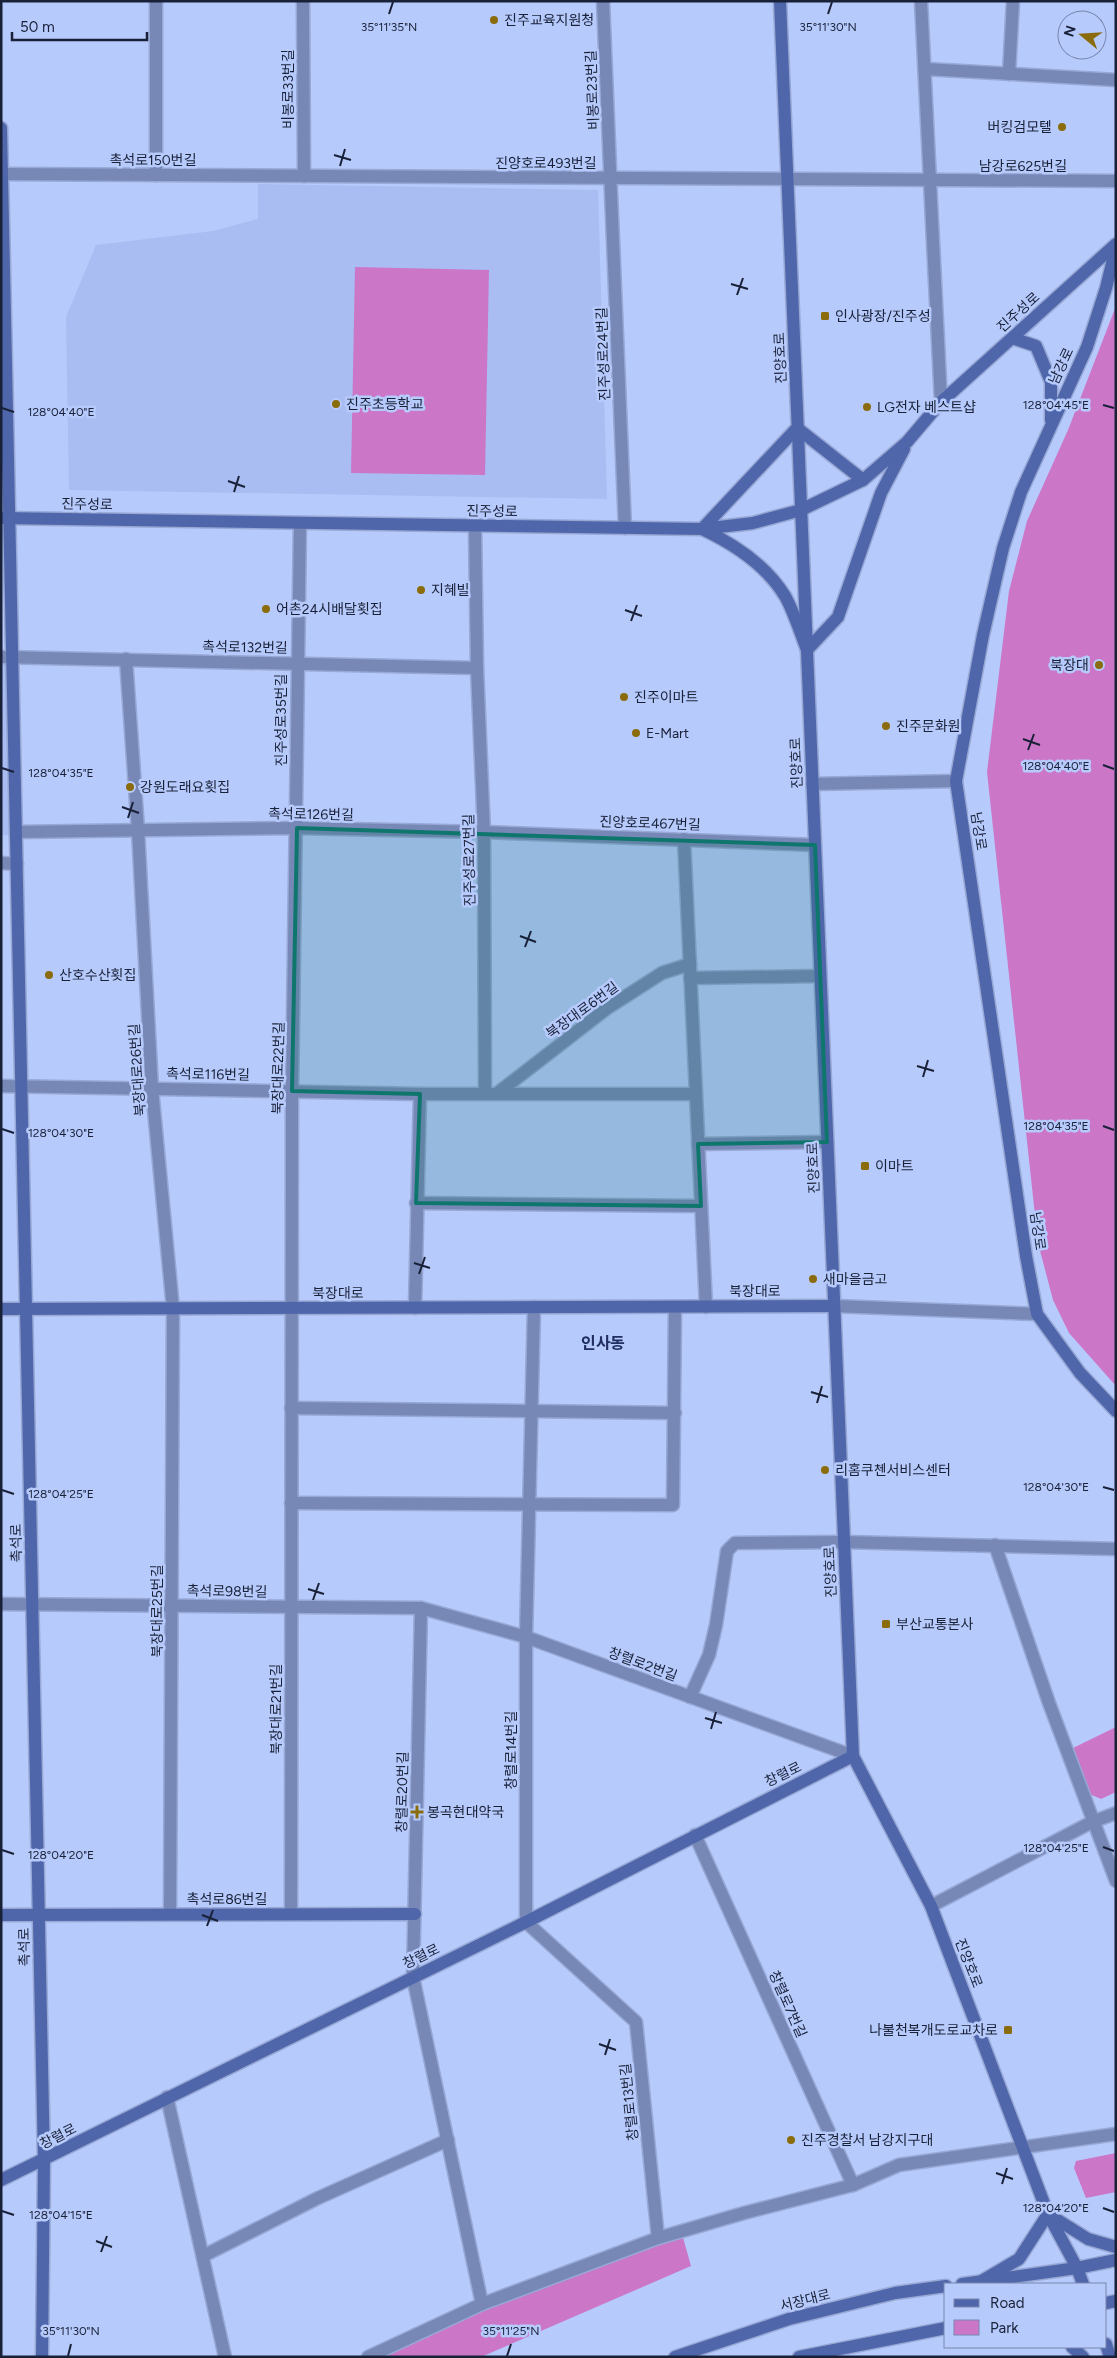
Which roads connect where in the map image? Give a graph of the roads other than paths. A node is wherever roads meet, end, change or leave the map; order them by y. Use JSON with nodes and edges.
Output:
{"nodes":[{"id":1,"x":156,"y":1,"type":"edge"},
{"id":2,"x":303,"y":1,"type":"edge"},
{"id":3,"x":603,"y":1,"type":"edge"},
{"id":4,"x":780,"y":1,"type":"edge"},
{"id":5,"x":921,"y":1,"type":"edge"},
{"id":6,"x":1013,"y":1,"type":"edge"},
{"id":7,"x":925,"y":69,"type":"junction"},
{"id":8,"x":1009,"y":74,"type":"junction"},
{"id":9,"x":1116,"y":80,"type":"edge"},
{"id":10,"x":1,"y":128,"type":"edge"},
{"id":11,"x":2,"y":174,"type":"edge"},
{"id":12,"x":156,"y":175,"type":"junction"},
{"id":13,"x":304,"y":176,"type":"junction"},
{"id":14,"x":610,"y":178,"type":"junction"},
{"id":15,"x":787,"y":180,"type":"junction"},
{"id":16,"x":930,"y":180,"type":"junction"},
{"id":17,"x":1116,"y":181,"type":"edge"},
{"id":18,"x":1116,"y":246,"type":"edge"},
{"id":19,"x":3,"y":278,"type":"edge"},
{"id":20,"x":1012,"y":338,"type":"junction"},
{"id":21,"x":4,"y":384,"type":"edge"},
{"id":22,"x":941,"y":402,"type":"junction"},
{"id":23,"x":1052,"y":424,"type":"junction"},
{"id":24,"x":798,"y":428,"type":"junction"},
{"id":25,"x":907,"y":442,"type":"junction"},
{"id":26,"x":863,"y":480,"type":"junction"},
{"id":27,"x":801,"y":510,"type":"junction"},
{"id":28,"x":6,"y":518,"type":"edge"},
{"id":29,"x":300,"y":523,"type":"junction"},
{"id":30,"x":475,"y":526,"type":"junction"},
{"id":31,"x":625,"y":528,"type":"junction"},
{"id":32,"x":702,"y":529,"type":"junction"},
{"id":33,"x":807,"y":650,"type":"junction"},
{"id":34,"x":7,"y":656,"type":"edge"},
{"id":35,"x":126,"y":659,"type":"junction"},
{"id":36,"x":296,"y":664,"type":"junction"},
{"id":37,"x":477,"y":668,"type":"junction"},
{"id":38,"x":956,"y":781,"type":"junction"},
{"id":39,"x":812,"y":784,"type":"junction"},
{"id":40,"x":297,"y":828,"type":"junction"},
{"id":41,"x":138,"y":830,"type":"junction"},
{"id":42,"x":16,"y":832,"type":"junction"},
{"id":43,"x":484,"y":832,"type":"junction"},
{"id":44,"x":684,"y":839,"type":"junction"},
{"id":45,"x":815,"y":845,"type":"junction"},
{"id":46,"x":1,"y":863,"type":"edge"},
{"id":47,"x":17,"y":864,"type":"junction"},
{"id":48,"x":690,"y":964,"type":"junction"},
{"id":49,"x":820,"y":976,"type":"junction"},
{"id":50,"x":690,"y":978,"type":"junction"},
{"id":51,"x":1,"y":1086,"type":"edge"},
{"id":52,"x":21,"y":1086,"type":"junction"},
{"id":53,"x":152,"y":1088,"type":"junction"},
{"id":54,"x":292,"y":1091,"type":"junction"},
{"id":55,"x":499,"y":1092,"type":"junction"},
{"id":56,"x":485,"y":1093,"type":"junction"},
{"id":57,"x":420,"y":1094,"type":"junction"},
{"id":58,"x":696,"y":1094,"type":"junction"},
{"id":59,"x":827,"y":1142,"type":"junction"},
{"id":60,"x":698,"y":1144,"type":"junction"},
{"id":61,"x":416,"y":1203,"type":"junction"},
{"id":62,"x":701,"y":1206,"type":"junction"},
{"id":63,"x":834,"y":1306,"type":"junction"},
{"id":64,"x":534,"y":1307,"type":"junction"},
{"id":65,"x":675,"y":1307,"type":"junction"},
{"id":66,"x":706,"y":1307,"type":"junction"},
{"id":67,"x":291,"y":1308,"type":"junction"},
{"id":68,"x":415,"y":1308,"type":"junction"},
{"id":69,"x":1,"y":1309,"type":"edge"},
{"id":70,"x":26,"y":1309,"type":"junction"},
{"id":71,"x":173,"y":1309,"type":"junction"},
{"id":72,"x":1037,"y":1314,"type":"junction"},
{"id":73,"x":292,"y":1408,"type":"junction"},
{"id":74,"x":532,"y":1410,"type":"junction"},
{"id":75,"x":1116,"y":1411,"type":"edge"},
{"id":76,"x":676,"y":1413,"type":"junction"},
{"id":77,"x":291,"y":1503,"type":"junction"},
{"id":78,"x":529,"y":1505,"type":"junction"},
{"id":79,"x":844,"y":1542,"type":"junction"},
{"id":80,"x":995,"y":1546,"type":"junction"},
{"id":81,"x":1116,"y":1549,"type":"edge"},
{"id":82,"x":1,"y":1604,"type":"edge"},
{"id":83,"x":32,"y":1604,"type":"junction"},
{"id":84,"x":172,"y":1605,"type":"junction"},
{"id":85,"x":291,"y":1606,"type":"junction"},
{"id":86,"x":421,"y":1608,"type":"junction"},
{"id":87,"x":526,"y":1638,"type":"junction"},
{"id":88,"x":690,"y":1697,"type":"junction"},
{"id":89,"x":853,"y":1756,"type":"junction"},
{"id":90,"x":1116,"y":1813,"type":"edge"},
{"id":91,"x":1092,"y":1822,"type":"junction"},
{"id":92,"x":695,"y":1835,"type":"junction"},
{"id":93,"x":1116,"y":1881,"type":"edge"},
{"id":94,"x":931,"y":1906,"type":"junction"},
{"id":95,"x":1,"y":1914,"type":"edge"},
{"id":96,"x":39,"y":1914,"type":"junction"},
{"id":97,"x":170,"y":1914,"type":"junction"},
{"id":98,"x":291,"y":1914,"type":"junction"},
{"id":99,"x":415,"y":1914,"type":"junction"},
{"id":100,"x":526,"y":1922,"type":"junction"},
{"id":101,"x":413,"y":1977,"type":"junction"},
{"id":102,"x":167,"y":2098,"type":"junction"},
{"id":103,"x":1116,"y":2134,"type":"edge"},
{"id":104,"x":448,"y":2140,"type":"junction"},
{"id":105,"x":1023,"y":2147,"type":"junction"},
{"id":106,"x":44,"y":2160,"type":"junction"},
{"id":107,"x":1,"y":2180,"type":"edge"},
{"id":108,"x":853,"y":2185,"type":"junction"},
{"id":109,"x":1048,"y":2214,"type":"junction"},
{"id":110,"x":658,"y":2238,"type":"junction"},
{"id":111,"x":1116,"y":2247,"type":"edge"},
{"id":112,"x":203,"y":2256,"type":"junction"},
{"id":113,"x":1116,"y":2260,"type":"edge"},
{"id":114,"x":1077,"y":2268,"type":"junction"},
{"id":115,"x":980,"y":2282,"type":"junction"},
{"id":116,"x":971,"y":2283,"type":"edge"},
{"id":117,"x":1083,"y":2283,"type":"edge"},
{"id":118,"x":944,"y":2286,"type":"edge"},
{"id":119,"x":482,"y":2304,"type":"junction"},
{"id":120,"x":944,"y":2328,"type":"edge"},
{"id":121,"x":1073,"y":2348,"type":"edge"},
{"id":122,"x":42,"y":2357,"type":"edge"},
{"id":123,"x":225,"y":2357,"type":"edge"},
{"id":124,"x":368,"y":2357,"type":"edge"},
{"id":125,"x":675,"y":2357,"type":"edge"},
{"id":126,"x":799,"y":2357,"type":"edge"},
{"id":127,"x":1083,"y":2357,"type":"edge"}],
"edges":[{"from":1,"to":12,"type":"street"},
{"from":2,"to":13,"type":"street","name":"비봉로33번길"},
{"from":3,"to":14,"type":"street","name":"비봉로23번길"},
{"from":4,"to":15,"type":"street","name":"진양호로"},
{"from":5,"to":7,"type":"street"},
{"from":6,"to":8,"type":"street"},
{"from":7,"to":8,"type":"street"},
{"from":7,"to":16,"type":"street"},
{"from":8,"to":9,"type":"street"},
{"from":10,"to":11,"type":"street","name":"촉석로"},
{"from":11,"to":12,"type":"street","name":"촉석로150번길"},
{"from":11,"to":19,"type":"street","name":"촉석로"},
{"from":12,"to":13,"type":"street","name":"촉석로150번길"},
{"from":13,"to":14,"type":"street","name":"진양호로493번길"},
{"from":14,"to":15,"type":"street","name":"진양호로493번길"},
{"from":14,"to":31,"type":"street","name":"진주성로24번길"},
{"from":15,"to":16,"type":"street","name":"남강로625번길"},
{"from":15,"to":24,"type":"street","name":"진양호로"},
{"from":16,"to":17,"type":"street","name":"남강로625번길"},
{"from":16,"to":22,"type":"street"},
{"from":18,"to":20,"type":"street","name":"진주성로"},
{"from":18,"to":23,"type":"street","name":"남강로"},
{"from":19,"to":21,"type":"street","name":"촉석로"},
{"from":20,"to":22,"type":"street","name":"진주성로"},
{"from":20,"to":23,"type":"street"},
{"from":21,"to":28,"type":"street","name":"촉석로"},
{"from":22,"to":25,"type":"street","name":"진주성로"},
{"from":23,"to":38,"type":"street","name":"남강로"},
{"from":24,"to":26,"type":"street"},
{"from":24,"to":27,"type":"street","name":"진양호로"},
{"from":24,"to":32,"type":"street"},
{"from":25,"to":26,"type":"street","name":"진주성로"},
{"from":25,"to":33,"type":"street"},
{"from":26,"to":27,"type":"street","name":"진주성로"},
{"from":27,"to":32,"type":"street","name":"진주성로"},
{"from":27,"to":33,"type":"street","name":"진양호로"},
{"from":28,"to":29,"type":"street","name":"진주성로"},
{"from":28,"to":34,"type":"street","name":"촉석로"},
{"from":29,"to":30,"type":"street","name":"진주성로"},
{"from":29,"to":36,"type":"street","name":"진주성로35번길"},
{"from":30,"to":31,"type":"street","name":"진주성로"},
{"from":30,"to":37,"type":"street","name":"진주성로27번길"},
{"from":31,"to":32,"type":"street","name":"진주성로"},
{"from":32,"to":33,"type":"street"},
{"from":33,"to":39,"type":"street","name":"진양호로"},
{"from":34,"to":35,"type":"street","name":"촉석로132번길"},
{"from":34,"to":42,"type":"street","name":"촉석로"},
{"from":35,"to":36,"type":"street","name":"촉석로132번길"},
{"from":35,"to":41,"type":"street"},
{"from":36,"to":37,"type":"street","name":"촉석로132번길"},
{"from":36,"to":40,"type":"street","name":"진주성로35번길"},
{"from":37,"to":43,"type":"street","name":"진주성로27번길"},
{"from":38,"to":39,"type":"street"},
{"from":38,"to":72,"type":"street","name":"남강로"},
{"from":39,"to":45,"type":"street","name":"진양호로"},
{"from":40,"to":41,"type":"street","name":"촉석로126번길"},
{"from":40,"to":43,"type":"street","name":"촉석로126번길"},
{"from":40,"to":54,"type":"street","name":"북장대로22번길"},
{"from":41,"to":42,"type":"street","name":"촉석로126번길"},
{"from":41,"to":53,"type":"street","name":"북장대로26번길"},
{"from":42,"to":47,"type":"street","name":"촉석로"},
{"from":43,"to":44,"type":"street","name":"진양호로467번길"},
{"from":43,"to":56,"type":"street","name":"진주성로27번길"},
{"from":44,"to":45,"type":"street","name":"진양호로467번길"},
{"from":44,"to":48,"type":"street"},
{"from":45,"to":49,"type":"street","name":"진양호로"},
{"from":46,"to":47,"type":"street"},
{"from":47,"to":52,"type":"street","name":"촉석로"},
{"from":48,"to":50,"type":"street"},
{"from":48,"to":55,"type":"street","name":"북장대로6번길"},
{"from":49,"to":50,"type":"street"},
{"from":49,"to":59,"type":"street","name":"진양호로"},
{"from":50,"to":58,"type":"street"},
{"from":51,"to":52,"type":"street","name":"촉석로116번길"},
{"from":52,"to":53,"type":"street","name":"촉석로116번길"},
{"from":52,"to":70,"type":"street","name":"촉석로"},
{"from":53,"to":54,"type":"street","name":"촉석로116번길"},
{"from":53,"to":71,"type":"street","name":"북장대로26번길"},
{"from":54,"to":57,"type":"street","name":"촉석로116번길"},
{"from":54,"to":67,"type":"street","name":"북장대로22번길"},
{"from":55,"to":56,"type":"street"},
{"from":55,"to":58,"type":"street"},
{"from":56,"to":57,"type":"street","name":"촉석로116번길"},
{"from":57,"to":61,"type":"street"},
{"from":58,"to":60,"type":"street"},
{"from":59,"to":60,"type":"street"},
{"from":59,"to":63,"type":"street","name":"진양호로"},
{"from":60,"to":62,"type":"street"},
{"from":61,"to":62,"type":"street"},
{"from":61,"to":68,"type":"street"},
{"from":62,"to":66,"type":"street"},
{"from":63,"to":66,"type":"street","name":"북장대로"},
{"from":63,"to":72,"type":"street"},
{"from":63,"to":79,"type":"street","name":"진양호로"},
{"from":64,"to":65,"type":"street","name":"북장대로"},
{"from":64,"to":68,"type":"street","name":"북장대로"},
{"from":64,"to":74,"type":"street","name":"창렬로14번길"},
{"from":65,"to":66,"type":"street","name":"북장대로"},
{"from":65,"to":76,"type":"street"},
{"from":67,"to":68,"type":"street","name":"북장대로"},
{"from":67,"to":71,"type":"street","name":"북장대로"},
{"from":67,"to":73,"type":"street","name":"북장대로21번길"},
{"from":69,"to":70,"type":"street","name":"북장대로"},
{"from":70,"to":71,"type":"street","name":"북장대로"},
{"from":70,"to":83,"type":"street","name":"촉석로"},
{"from":71,"to":84,"type":"street","name":"북장대로25번길"},
{"from":72,"to":75,"type":"street","name":"남강로"},
{"from":73,"to":74,"type":"street"},
{"from":73,"to":77,"type":"street","name":"북장대로21번길"},
{"from":74,"to":76,"type":"street"},
{"from":74,"to":78,"type":"street","name":"창렬로14번길"},
{"from":76,"to":78,"type":"street"},
{"from":77,"to":78,"type":"street"},
{"from":77,"to":85,"type":"street","name":"북장대로21번길"},
{"from":78,"to":87,"type":"street","name":"창렬로14번길"},
{"from":79,"to":80,"type":"street"},
{"from":79,"to":88,"type":"street"},
{"from":79,"to":89,"type":"street","name":"진양호로"},
{"from":80,"to":81,"type":"street"},
{"from":80,"to":91,"type":"street"},
{"from":82,"to":83,"type":"street","name":"촉석로98번길"},
{"from":83,"to":84,"type":"street","name":"촉석로98번길"},
{"from":83,"to":96,"type":"street","name":"촉석로"},
{"from":84,"to":85,"type":"street","name":"촉석로98번길"},
{"from":84,"to":97,"type":"street","name":"북장대로25번길"},
{"from":85,"to":86,"type":"street","name":"촉석로98번길"},
{"from":85,"to":98,"type":"street","name":"북장대로21번길"},
{"from":86,"to":87,"type":"street","name":"창렬로2번길"},
{"from":86,"to":99,"type":"street","name":"창렬로20번길"},
{"from":87,"to":88,"type":"street","name":"창렬로2번길"},
{"from":87,"to":100,"type":"street","name":"창렬로14번길"},
{"from":88,"to":89,"type":"street","name":"창렬로2번길"},
{"from":89,"to":92,"type":"street","name":"창렬로"},
{"from":89,"to":94,"type":"street","name":"진양호로"},
{"from":90,"to":91,"type":"street"},
{"from":91,"to":93,"type":"street"},
{"from":91,"to":94,"type":"street"},
{"from":92,"to":100,"type":"street","name":"창렬로"},
{"from":92,"to":108,"type":"street","name":"창렬로7번길"},
{"from":94,"to":105,"type":"street","name":"진양호로"},
{"from":95,"to":96,"type":"street","name":"촉석로86번길"},
{"from":96,"to":97,"type":"street","name":"촉석로86번길"},
{"from":96,"to":106,"type":"street","name":"촉석로"},
{"from":97,"to":98,"type":"street","name":"촉석로86번길"},
{"from":98,"to":99,"type":"street","name":"촉석로86번길"},
{"from":99,"to":101,"type":"street","name":"창렬로20번길"},
{"from":100,"to":101,"type":"street","name":"창렬로"},
{"from":100,"to":110,"type":"street","name":"창렬로13번길"},
{"from":101,"to":102,"type":"street","name":"창렬로"},
{"from":101,"to":104,"type":"street","name":"창렬로20번길"},
{"from":102,"to":106,"type":"street","name":"창렬로"},
{"from":102,"to":112,"type":"street"},
{"from":103,"to":105,"type":"street"},
{"from":104,"to":112,"type":"street"},
{"from":104,"to":119,"type":"street","name":"창렬로20번길"},
{"from":105,"to":108,"type":"street"},
{"from":105,"to":109,"type":"street","name":"진양호로"},
{"from":106,"to":107,"type":"street","name":"창렬로"},
{"from":106,"to":122,"type":"street","name":"촉석로"},
{"from":108,"to":110,"type":"street"},
{"from":109,"to":111,"type":"street"},
{"from":109,"to":114,"type":"street","name":"진양호로"},
{"from":109,"to":115,"type":"street"},
{"from":110,"to":119,"type":"street"},
{"from":112,"to":123,"type":"street"},
{"from":113,"to":114,"type":"street"},
{"from":114,"to":115,"type":"street"},
{"from":114,"to":117,"type":"street","name":"진양호로"},
{"from":115,"to":116,"type":"street"},
{"from":118,"to":125,"type":"street","name":"서장대로"},
{"from":119,"to":124,"type":"street"},
{"from":120,"to":126,"type":"street"},
{"from":121,"to":127,"type":"street"}]}
